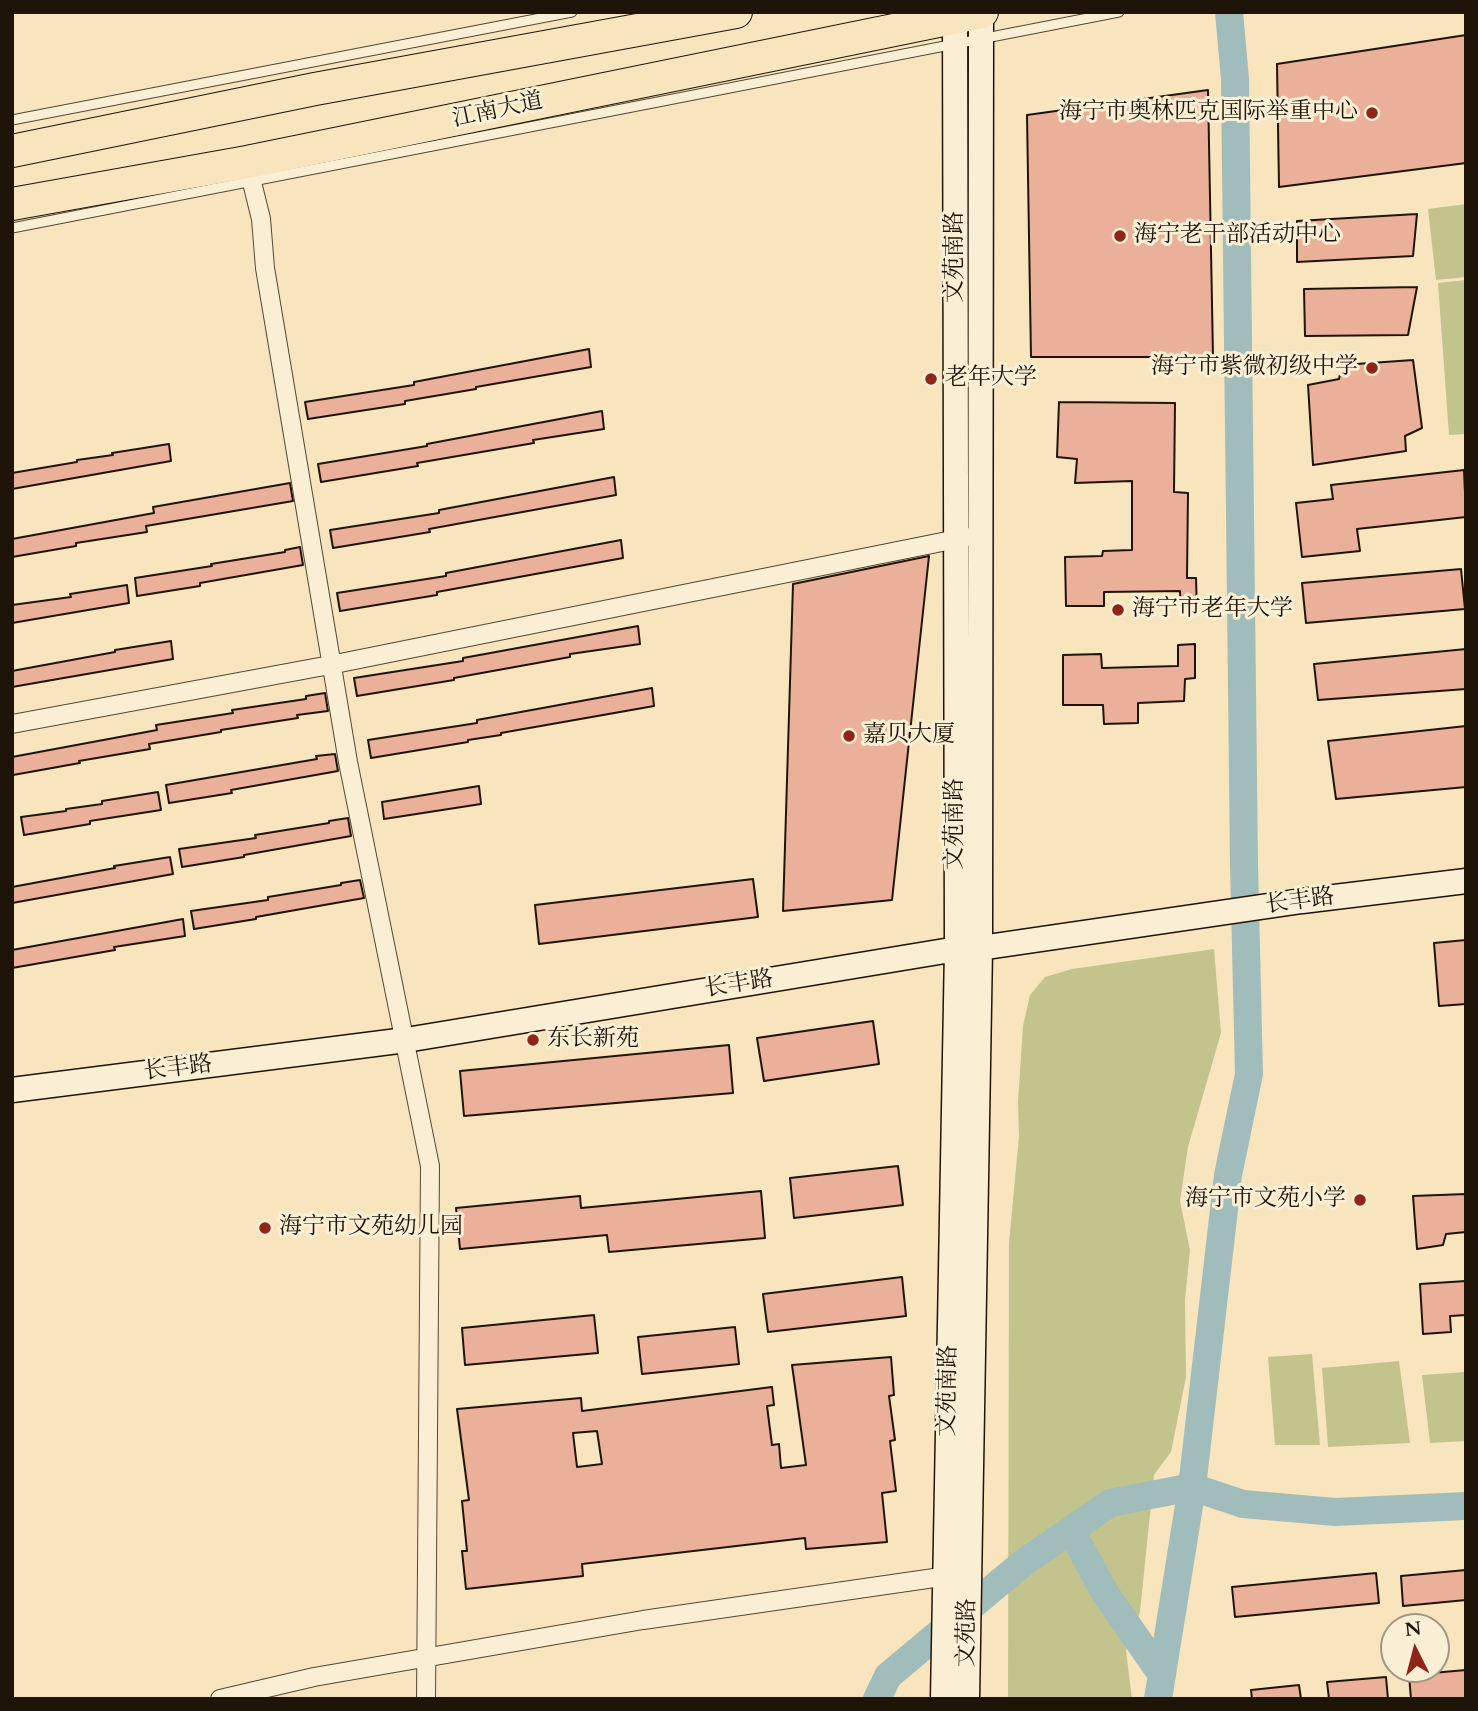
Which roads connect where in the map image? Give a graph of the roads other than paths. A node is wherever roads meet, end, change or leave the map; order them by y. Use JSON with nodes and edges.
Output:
{"nodes":[{"id":1,"x":572,"y":12,"type":"edge"},
{"id":2,"x":736,"y":12,"type":"edge"},
{"id":3,"x":1119,"y":12,"type":"edge"},
{"id":4,"x":970,"y":21,"type":"edge"},
{"id":5,"x":12,"y":120,"type":"edge"},
{"id":6,"x":12,"y":150,"type":"edge"},
{"id":7,"x":250,"y":172,"type":"junction"},
{"id":8,"x":12,"y":204,"type":"edge"},
{"id":9,"x":12,"y":228,"type":"edge"},
{"id":10,"x":981,"y":534,"type":"junction"},
{"id":11,"x":956,"y":539,"type":"junction"},
{"id":12,"x":330,"y":664,"type":"junction"},
{"id":13,"x":12,"y":724,"type":"edge"},
{"id":14,"x":1466,"y":881,"type":"edge"},
{"id":15,"x":968,"y":948,"type":"junction"},
{"id":16,"x":406,"y":1040,"type":"junction"},
{"id":17,"x":12,"y":1090,"type":"edge"},
{"id":18,"x":953,"y":1582,"type":"junction"},
{"id":19,"x":424,"y":1657,"type":"junction"},
{"id":20,"x":959,"y":1697,"type":"edge"},
{"id":21,"x":220,"y":1699,"type":"edge"},
{"id":22,"x":426,"y":1699,"type":"edge"}],
"edges":[{"from":1,"to":5,"type":"lane"},
{"from":2,"to":6,"type":"highway"},
{"from":3,"to":4,"type":"lane"},
{"from":4,"to":7,"type":"highway","name":"江南大道"},
{"from":4,"to":10,"type":"main road","name":"文苑南路"},
{"from":4,"to":11,"type":"main road","name":"文苑南路"},
{"from":7,"to":8,"type":"highway","name":"江南大道"},
{"from":7,"to":9,"type":"lane"},
{"from":7,"to":12,"type":"street"},
{"from":10,"to":11,"type":"street"},
{"from":10,"to":15,"type":"main road","name":"文苑南路"},
{"from":11,"to":12,"type":"street"},
{"from":11,"to":15,"type":"main road","name":"文苑南路"},
{"from":12,"to":13,"type":"street"},
{"from":12,"to":16,"type":"street"},
{"from":14,"to":15,"type":"main road","name":"长丰路"},
{"from":15,"to":16,"type":"main road","name":"长丰路"},
{"from":15,"to":18,"type":"main road","name":"文苑南路"},
{"from":16,"to":17,"type":"main road","name":"长丰路"},
{"from":16,"to":19,"type":"street"},
{"from":18,"to":19,"type":"street"},
{"from":18,"to":20,"type":"main road","name":"文苑路"},
{"from":19,"to":21,"type":"street"},
{"from":19,"to":22,"type":"street"}]}
